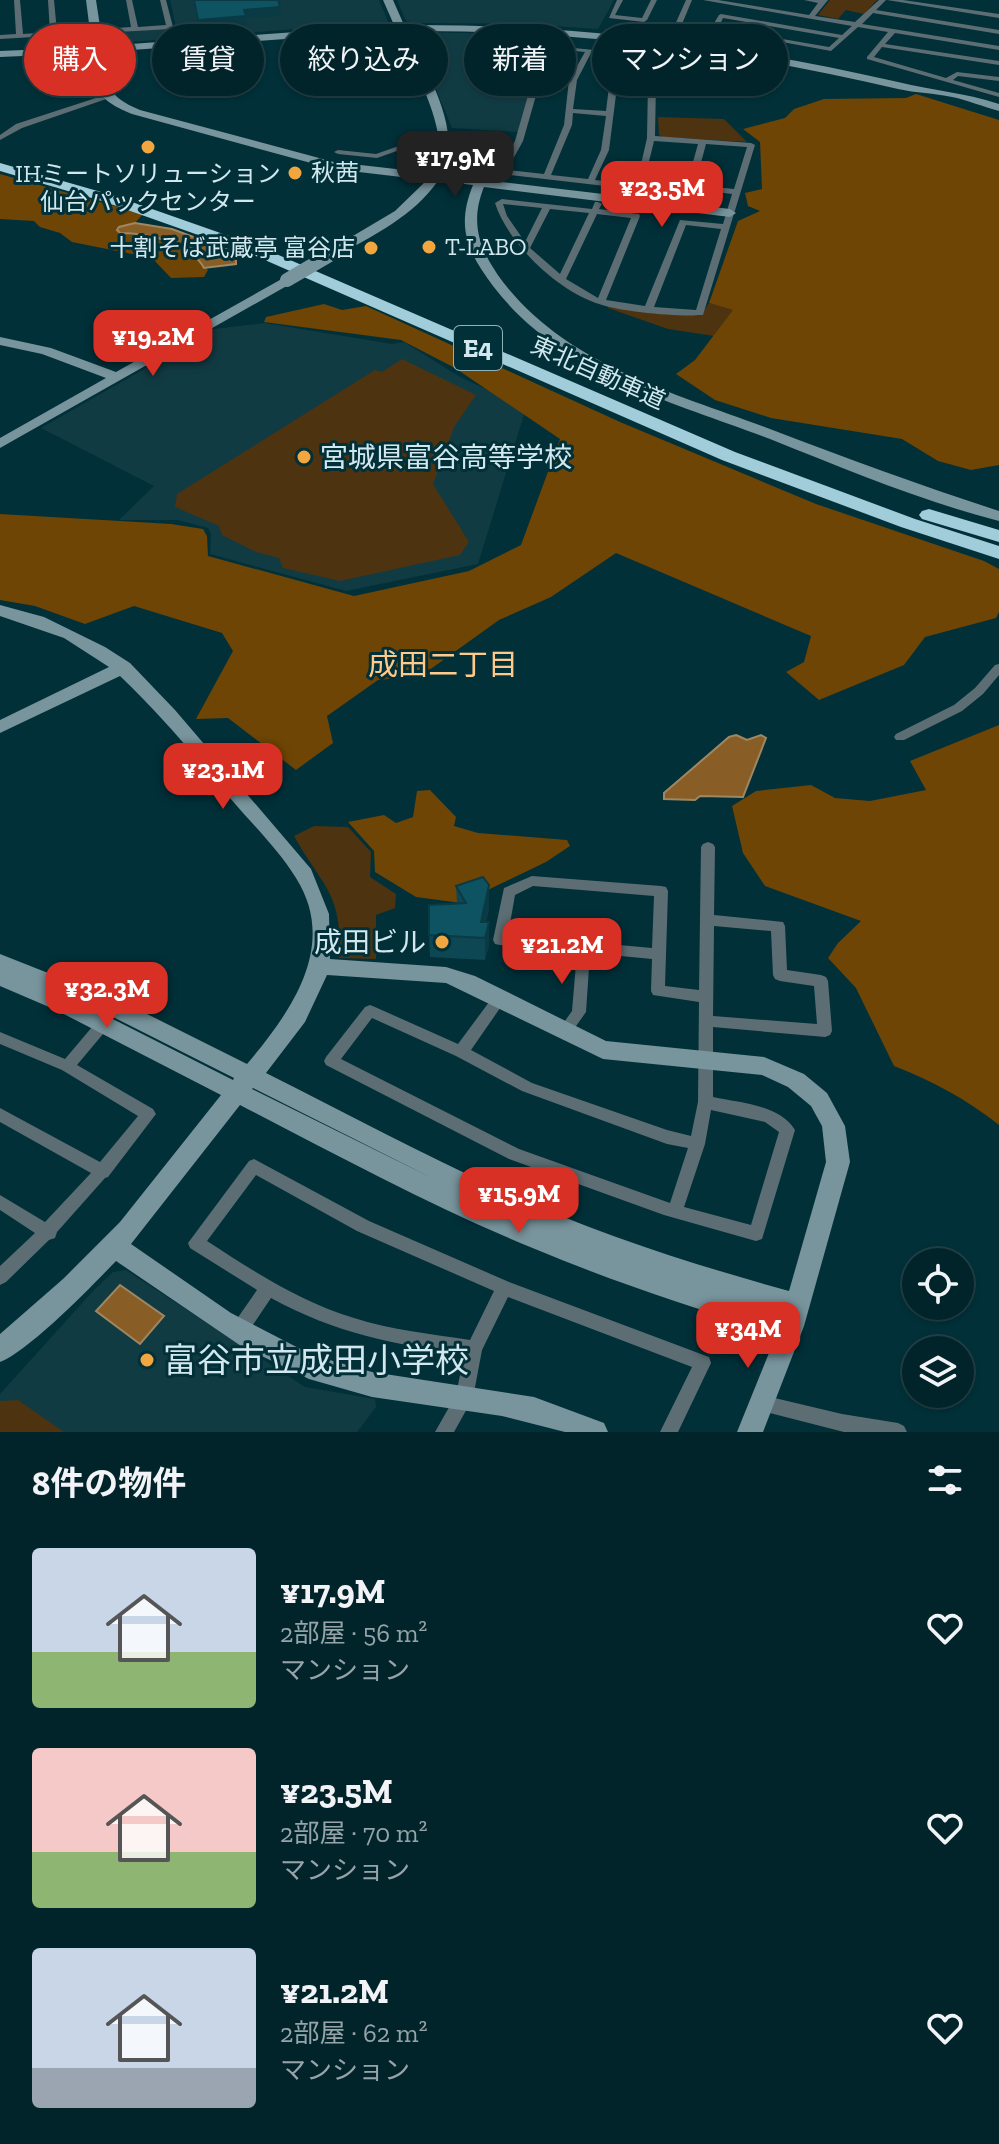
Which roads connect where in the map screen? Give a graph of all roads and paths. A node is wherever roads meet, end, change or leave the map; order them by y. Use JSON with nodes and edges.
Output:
{"nodes":[{"id":1,"x":17,"y":0,"type":"edge"},
{"id":2,"x":51,"y":0,"type":"edge"},
{"id":3,"x":91,"y":0,"type":"edge"},
{"id":4,"x":129,"y":0,"type":"edge"},
{"id":5,"x":163,"y":0,"type":"edge"},
{"id":6,"x":388,"y":0,"type":"edge"},
{"id":7,"x":620,"y":0,"type":"edge"},
{"id":8,"x":654,"y":0,"type":"edge"},
{"id":9,"x":689,"y":0,"type":"edge"},
{"id":10,"x":706,"y":0,"type":"edge"},
{"id":11,"x":807,"y":0,"type":"edge"},
{"id":12,"x":883,"y":0,"type":"edge"},
{"id":13,"x":890,"y":0,"type":"edge"},
{"id":14,"x":824,"y":1,"type":"edge"},
{"id":15,"x":731,"y":2,"type":"edge"},
{"id":16,"x":872,"y":11,"type":"junction"},
{"id":17,"x":811,"y":16,"type":"junction"},
{"id":18,"x":999,"y":16,"type":"edge"},
{"id":19,"x":53,"y":24,"type":"edge"},
{"id":20,"x":95,"y":24,"type":"edge"},
{"id":21,"x":134,"y":24,"type":"edge"},
{"id":22,"x":398,"y":24,"type":"edge"},
{"id":23,"x":678,"y":24,"type":"edge"},
{"id":24,"x":717,"y":24,"type":"edge"},
{"id":25,"x":768,"y":24,"type":"edge"},
{"id":26,"x":857,"y":25,"type":"junction"},
{"id":27,"x":788,"y":27,"type":"edge"},
{"id":28,"x":448,"y":28,"type":"edge"},
{"id":29,"x":136,"y":30,"type":"edge"},
{"id":30,"x":893,"y":31,"type":"junction"},
{"id":31,"x":999,"y":32,"type":"edge"},
{"id":32,"x":592,"y":34,"type":"edge"},
{"id":33,"x":20,"y":36,"type":"junction"},
{"id":34,"x":24,"y":36,"type":"edge"},
{"id":35,"x":0,"y":37,"type":"edge"},
{"id":36,"x":280,"y":37,"type":"edge"},
{"id":37,"x":844,"y":37,"type":"junction"},
{"id":38,"x":788,"y":42,"type":"edge"},
{"id":39,"x":880,"y":45,"type":"junction"},
{"id":40,"x":136,"y":47,"type":"edge"},
{"id":41,"x":999,"y":48,"type":"edge"},
{"id":42,"x":589,"y":51,"type":"junction"},
{"id":43,"x":592,"y":51,"type":"edge"},
{"id":44,"x":24,"y":53,"type":"edge"},
{"id":45,"x":0,"y":54,"type":"edge"},
{"id":46,"x":788,"y":60,"type":"edge"},
{"id":47,"x":999,"y":63,"type":"edge"},
{"id":48,"x":949,"y":79,"type":"junction"},
{"id":49,"x":999,"y":79,"type":"edge"},
{"id":50,"x":999,"y":95,"type":"edge"},
{"id":51,"x":427,"y":96,"type":"edge"},
{"id":52,"x":613,"y":96,"type":"edge"},
{"id":53,"x":652,"y":96,"type":"edge"},
{"id":54,"x":108,"y":97,"type":"joint"},
{"id":55,"x":999,"y":108,"type":"edge"},
{"id":56,"x":570,"y":111,"type":"junction"},
{"id":57,"x":611,"y":114,"type":"junction"},
{"id":58,"x":0,"y":138,"type":"edge"},
{"id":59,"x":651,"y":138,"type":"junction"},
{"id":60,"x":445,"y":141,"type":"junction"},
{"id":61,"x":703,"y":141,"type":"junction"},
{"id":62,"x":338,"y":152,"type":"dead end"},
{"id":63,"x":0,"y":159,"type":"edge"},
{"id":64,"x":0,"y":167,"type":"edge"},
{"id":65,"x":547,"y":176,"type":"junction"},
{"id":66,"x":434,"y":178,"type":"junction"},
{"id":67,"x":591,"y":181,"type":"junction"},
{"id":68,"x":480,"y":183,"type":"junction"},
{"id":69,"x":636,"y":187,"type":"junction"},
{"id":70,"x":736,"y":192,"type":"junction"},
{"id":71,"x":601,"y":197,"type":"junction"},
{"id":72,"x":630,"y":201,"type":"junction"},
{"id":73,"x":548,"y":205,"type":"junction"},
{"id":74,"x":594,"y":211,"type":"junction"},
{"id":75,"x":730,"y":213,"type":"junction"},
{"id":76,"x":726,"y":227,"type":"junction"},
{"id":77,"x":526,"y":248,"type":"junction"},
{"id":78,"x":562,"y":279,"type":"junction"},
{"id":79,"x":601,"y":302,"type":"junction"},
{"id":80,"x":649,"y":308,"type":"junction"},
{"id":81,"x":0,"y":341,"type":"edge"},
{"id":82,"x":117,"y":377,"type":"junction"},
{"id":83,"x":0,"y":444,"type":"edge"},
{"id":84,"x":999,"y":516,"type":"edge"},
{"id":85,"x":952,"y":539,"type":"junction"},
{"id":86,"x":999,"y":539,"type":"edge"},
{"id":87,"x":999,"y":553,"type":"edge"},
{"id":88,"x":999,"y":559,"type":"edge"},
{"id":89,"x":0,"y":610,"type":"edge"},
{"id":90,"x":124,"y":667,"type":"junction"},
{"id":91,"x":999,"y":668,"type":"edge"},
{"id":92,"x":0,"y":727,"type":"edge"},
{"id":93,"x":900,"y":737,"type":"dead end"},
{"id":94,"x":708,"y":847,"type":"dead end"},
{"id":95,"x":707,"y":920,"type":"junction"},
{"id":96,"x":584,"y":948,"type":"junction"},
{"id":97,"x":659,"y":954,"type":"junction"},
{"id":98,"x":0,"y":962,"type":"edge"},
{"id":99,"x":318,"y":966,"type":"junction"},
{"id":100,"x":0,"y":977,"type":"edge"},
{"id":101,"x":706,"y":997,"type":"junction"},
{"id":102,"x":500,"y":998,"type":"junction"},
{"id":103,"x":706,"y":1021,"type":"junction"},
{"id":104,"x":103,"y":1024,"type":"junction"},
{"id":105,"x":564,"y":1032,"type":"junction"},
{"id":106,"x":0,"y":1038,"type":"edge"},
{"id":107,"x":461,"y":1052,"type":"junction"},
{"id":108,"x":706,"y":1061,"type":"junction"},
{"id":109,"x":67,"y":1066,"type":"junction"},
{"id":110,"x":243,"y":1084,"type":"junction"},
{"id":111,"x":705,"y":1102,"type":"junction"},
{"id":112,"x":0,"y":1114,"type":"edge"},
{"id":113,"x":697,"y":1144,"type":"junction"},
{"id":114,"x":103,"y":1172,"type":"junction"},
{"id":115,"x":0,"y":1202,"type":"edge"},
{"id":116,"x":675,"y":1211,"type":"junction"},
{"id":117,"x":49,"y":1233,"type":"junction"},
{"id":118,"x":114,"y":1246,"type":"junction"},
{"id":119,"x":0,"y":1277,"type":"edge"},
{"id":120,"x":504,"y":1288,"type":"junction"},
{"id":121,"x":268,"y":1289,"type":"junction"},
{"id":122,"x":794,"y":1316,"type":"junction"},
{"id":123,"x":238,"y":1332,"type":"junction"},
{"id":124,"x":474,"y":1349,"type":"junction"},
{"id":125,"x":0,"y":1350,"type":"edge"},
{"id":126,"x":464,"y":1398,"type":"junction"},
{"id":127,"x":762,"y":1403,"type":"junction"},
{"id":128,"x":444,"y":1432,"type":"edge"},
{"id":129,"x":593,"y":1432,"type":"edge"},
{"id":130,"x":669,"y":1432,"type":"edge"},
{"id":131,"x":750,"y":1432,"type":"edge"},
{"id":132,"x":898,"y":1432,"type":"edge"}],
"edges":[{"from":1,"to":33,"type":"street"},
{"from":2,"to":19,"type":"street"},
{"from":3,"to":20,"type":"street"},
{"from":4,"to":21,"type":"street"},
{"from":5,"to":29,"type":"street"},
{"from":6,"to":22,"type":"street"},
{"from":7,"to":8,"type":"street"},
{"from":9,"to":23,"type":"street"},
{"from":10,"to":15,"type":"street"},
{"from":11,"to":14,"type":"street"},
{"from":12,"to":16,"type":"street"},
{"from":13,"to":18,"type":"street"},
{"from":14,"to":17,"type":"street"},
{"from":15,"to":17,"type":"street"},
{"from":16,"to":26,"type":"street"},
{"from":16,"to":31,"type":"street"},
{"from":17,"to":26,"type":"street"},
{"from":24,"to":25,"type":"street"},
{"from":26,"to":30,"type":"street"},
{"from":26,"to":37,"type":"street"},
{"from":27,"to":37,"type":"street"},
{"from":28,"to":32,"type":"street"},
{"from":30,"to":39,"type":"street"},
{"from":30,"to":41,"type":"street"},
{"from":33,"to":34,"type":"street"},
{"from":33,"to":35,"type":"street"},
{"from":36,"to":40,"type":"street"},
{"from":37,"to":38,"type":"street"},
{"from":39,"to":47,"type":"street"},
{"from":39,"to":48,"type":"street"},
{"from":42,"to":43,"type":"street"},
{"from":42,"to":56,"type":"street"},
{"from":42,"to":65,"type":"street"},
{"from":44,"to":45,"type":"street"},
{"from":46,"to":55,"type":"street"},
{"from":48,"to":49,"type":"street"},
{"from":48,"to":50,"type":"street"},
{"from":51,"to":60,"type":"street"},
{"from":52,"to":57,"type":"street"},
{"from":53,"to":59,"type":"street"},
{"from":54,"to":58,"type":"street"},
{"from":54,"to":66,"type":"street"},
{"from":56,"to":57,"type":"street"},
{"from":56,"to":65,"type":"street"},
{"from":57,"to":67,"type":"street"},
{"from":59,"to":61,"type":"street"},
{"from":59,"to":69,"type":"street"},
{"from":60,"to":62,"type":"street"},
{"from":60,"to":66,"type":"street"},
{"from":61,"to":70,"type":"street"},
{"from":61,"to":70,"type":"street"},
{"from":63,"to":86,"type":"highway","name":"東北自動車道","number":"E4"},
{"from":64,"to":85,"type":"highway","name":"東北自動車道","number":"E4"},
{"from":65,"to":67,"type":"street"},
{"from":66,"to":68,"type":"street"},
{"from":66,"to":82,"type":"street","bridge":true},
{"from":67,"to":69,"type":"street"},
{"from":68,"to":71,"type":"street"},
{"from":68,"to":84,"type":"street"},
{"from":69,"to":72,"type":"street"},
{"from":70,"to":75,"type":"street"},
{"from":71,"to":72,"type":"street"},
{"from":71,"to":74,"type":"street"},
{"from":72,"to":75,"type":"street"},
{"from":73,"to":74,"type":"street"},
{"from":73,"to":77,"type":"street"},
{"from":73,"to":77,"type":"street"},
{"from":74,"to":78,"type":"street"},
{"from":74,"to":79,"type":"street"},
{"from":75,"to":76,"type":"street"},
{"from":76,"to":80,"type":"street"},
{"from":76,"to":80,"type":"street"},
{"from":77,"to":78,"type":"street"},
{"from":78,"to":79,"type":"street"},
{"from":79,"to":80,"type":"street"},
{"from":81,"to":82,"type":"street"},
{"from":82,"to":83,"type":"street"},
{"from":85,"to":87,"type":"highway","name":"東北自動車道","number":"E4"},
{"from":85,"to":88,"type":"highway"},
{"from":89,"to":90,"type":"street"},
{"from":90,"to":92,"type":"street"},
{"from":90,"to":99,"type":"street"},
{"from":91,"to":93,"type":"street"},
{"from":94,"to":95,"type":"street"},
{"from":95,"to":101,"type":"street"},
{"from":95,"to":103,"type":"street"},
{"from":96,"to":97,"type":"street"},
{"from":96,"to":97,"type":"street"},
{"from":96,"to":105,"type":"street"},
{"from":97,"to":101,"type":"street"},
{"from":98,"to":110,"type":"street"},
{"from":99,"to":102,"type":"street"},
{"from":99,"to":110,"type":"street"},
{"from":100,"to":104,"type":"street"},
{"from":101,"to":103,"type":"street"},
{"from":102,"to":105,"type":"street"},
{"from":102,"to":107,"type":"street"},
{"from":103,"to":108,"type":"street"},
{"from":104,"to":109,"type":"street"},
{"from":104,"to":110,"type":"street"},
{"from":105,"to":108,"type":"street"},
{"from":106,"to":109,"type":"street"},
{"from":107,"to":113,"type":"street"},
{"from":107,"to":116,"type":"street"},
{"from":108,"to":111,"type":"street"},
{"from":108,"to":122,"type":"street"},
{"from":109,"to":114,"type":"street"},
{"from":110,"to":118,"type":"street"},
{"from":110,"to":122,"type":"street"},
{"from":110,"to":122,"type":"street"},
{"from":111,"to":113,"type":"street"},
{"from":111,"to":116,"type":"street"},
{"from":112,"to":114,"type":"street"},
{"from":113,"to":116,"type":"street"},
{"from":114,"to":117,"type":"street"},
{"from":115,"to":117,"type":"street"},
{"from":117,"to":119,"type":"street"},
{"from":118,"to":123,"type":"street"},
{"from":118,"to":125,"type":"street"},
{"from":120,"to":121,"type":"street"},
{"from":120,"to":124,"type":"street"},
{"from":120,"to":130,"type":"street"},
{"from":121,"to":123,"type":"street"},
{"from":121,"to":124,"type":"street"},
{"from":122,"to":127,"type":"street"},
{"from":123,"to":126,"type":"street"},
{"from":124,"to":126,"type":"street"},
{"from":126,"to":128,"type":"street"},
{"from":126,"to":129,"type":"street"},
{"from":127,"to":131,"type":"street"},
{"from":127,"to":132,"type":"street"}]}
